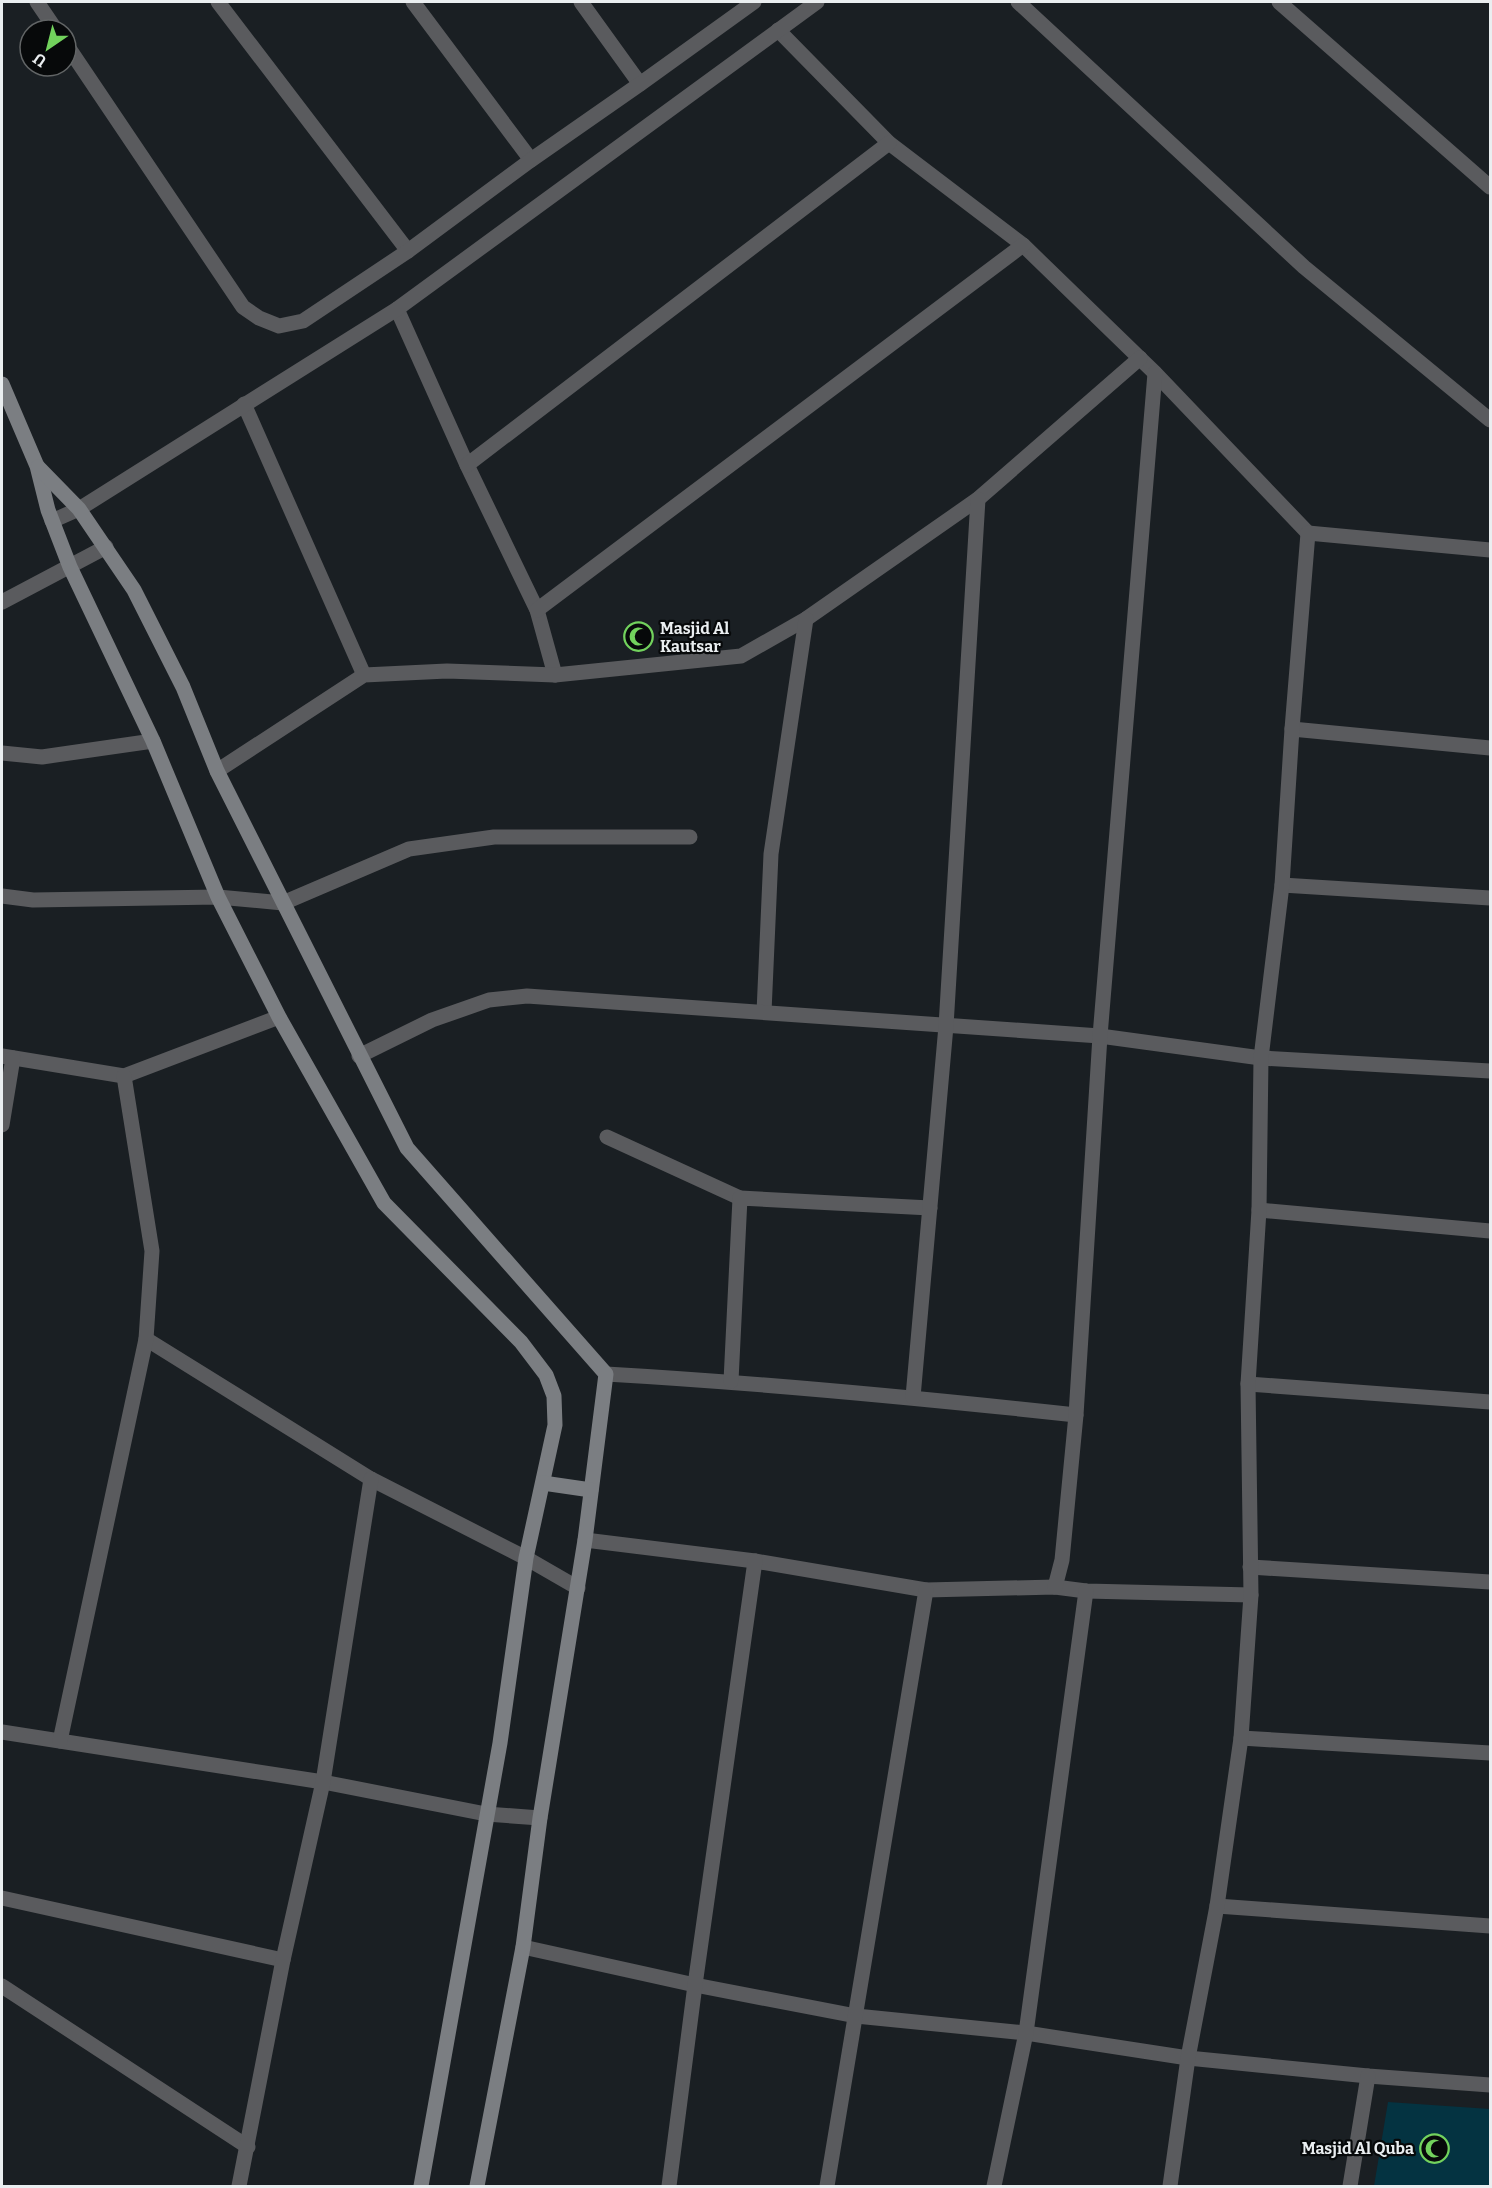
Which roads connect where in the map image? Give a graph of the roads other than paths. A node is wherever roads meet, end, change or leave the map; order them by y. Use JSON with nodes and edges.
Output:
{"nodes":[{"id":1,"x":37,"y":2,"type":"edge"},
{"id":2,"x":218,"y":2,"type":"edge"},
{"id":3,"x":414,"y":2,"type":"edge"},
{"id":4,"x":581,"y":2,"type":"edge"},
{"id":5,"x":754,"y":2,"type":"edge"},
{"id":6,"x":817,"y":2,"type":"edge"},
{"id":7,"x":1018,"y":2,"type":"edge"},
{"id":8,"x":1279,"y":2,"type":"edge"},
{"id":9,"x":48,"y":18,"type":"edge"},
{"id":10,"x":778,"y":30,"type":"junction"},
{"id":11,"x":78,"y":62,"type":"edge"},
{"id":12,"x":640,"y":84,"type":"junction"},
{"id":13,"x":889,"y":143,"type":"junction"},
{"id":14,"x":531,"y":160,"type":"junction"},
{"id":15,"x":1491,"y":187,"type":"edge"},
{"id":16,"x":1023,"y":245,"type":"junction"},
{"id":17,"x":408,"y":251,"type":"junction"},
{"id":18,"x":397,"y":309,"type":"junction"},
{"id":19,"x":1140,"y":358,"type":"junction"},
{"id":20,"x":1155,"y":373,"type":"junction"},
{"id":21,"x":2,"y":384,"type":"edge"},
{"id":22,"x":244,"y":404,"type":"junction"},
{"id":23,"x":1491,"y":420,"type":"edge"},
{"id":24,"x":467,"y":465,"type":"junction"},
{"id":25,"x":37,"y":466,"type":"junction"},
{"id":26,"x":978,"y":499,"type":"junction"},
{"id":27,"x":79,"y":509,"type":"junction"},
{"id":28,"x":52,"y":522,"type":"junction"},
{"id":29,"x":1308,"y":533,"type":"junction"},
{"id":30,"x":106,"y":547,"type":"junction"},
{"id":31,"x":1491,"y":550,"type":"edge"},
{"id":32,"x":70,"y":567,"type":"junction"},
{"id":33,"x":2,"y":602,"type":"edge"},
{"id":34,"x":537,"y":610,"type":"junction"},
{"id":35,"x":806,"y":619,"type":"junction"},
{"id":36,"x":364,"y":675,"type":"junction"},
{"id":37,"x":555,"y":675,"type":"junction"},
{"id":38,"x":1292,"y":729,"type":"junction"},
{"id":39,"x":153,"y":741,"type":"junction"},
{"id":40,"x":1491,"y":748,"type":"edge"},
{"id":41,"x":2,"y":753,"type":"edge"},
{"id":42,"x":217,"y":771,"type":"junction"},
{"id":43,"x":690,"y":837,"type":"dead end"},
{"id":44,"x":1282,"y":885,"type":"junction"},
{"id":45,"x":2,"y":896,"type":"edge"},
{"id":46,"x":218,"y":897,"type":"junction"},
{"id":47,"x":1491,"y":898,"type":"edge"},
{"id":48,"x":283,"y":903,"type":"junction"},
{"id":49,"x":764,"y":1012,"type":"junction"},
{"id":50,"x":279,"y":1017,"type":"junction"},
{"id":51,"x":946,"y":1026,"type":"junction"},
{"id":52,"x":1100,"y":1036,"type":"junction"},
{"id":53,"x":359,"y":1056,"type":"junction"},
{"id":54,"x":7,"y":1057,"type":"edge"},
{"id":55,"x":1261,"y":1058,"type":"junction"},
{"id":56,"x":1491,"y":1071,"type":"edge"},
{"id":57,"x":124,"y":1076,"type":"junction"},
{"id":58,"x":2,"y":1125,"type":"edge"},
{"id":59,"x":607,"y":1137,"type":"dead end"},
{"id":60,"x":740,"y":1198,"type":"junction"},
{"id":61,"x":930,"y":1208,"type":"junction"},
{"id":62,"x":1259,"y":1210,"type":"junction"},
{"id":63,"x":1491,"y":1231,"type":"edge"},
{"id":64,"x":146,"y":1339,"type":"junction"},
{"id":65,"x":606,"y":1374,"type":"junction"},
{"id":66,"x":730,"y":1381,"type":"junction"},
{"id":67,"x":1248,"y":1384,"type":"junction"},
{"id":68,"x":913,"y":1397,"type":"junction"},
{"id":69,"x":1491,"y":1402,"type":"edge"},
{"id":70,"x":1076,"y":1415,"type":"junction"},
{"id":71,"x":371,"y":1479,"type":"junction"},
{"id":72,"x":543,"y":1483,"type":"junction"},
{"id":73,"x":591,"y":1490,"type":"junction"},
{"id":74,"x":585,"y":1540,"type":"junction"},
{"id":75,"x":526,"y":1558,"type":"junction"},
{"id":76,"x":755,"y":1561,"type":"junction"},
{"id":77,"x":1250,"y":1567,"type":"junction"},
{"id":78,"x":1491,"y":1582,"type":"edge"},
{"id":79,"x":1055,"y":1587,"type":"junction"},
{"id":80,"x":578,"y":1588,"type":"junction"},
{"id":81,"x":926,"y":1590,"type":"junction"},
{"id":82,"x":1086,"y":1591,"type":"junction"},
{"id":83,"x":1251,"y":1595,"type":"junction"},
{"id":84,"x":2,"y":1732,"type":"edge"},
{"id":85,"x":1241,"y":1738,"type":"junction"},
{"id":86,"x":60,"y":1741,"type":"junction"},
{"id":87,"x":1491,"y":1752,"type":"edge"},
{"id":88,"x":323,"y":1782,"type":"junction"},
{"id":89,"x":486,"y":1814,"type":"junction"},
{"id":90,"x":540,"y":1818,"type":"junction"},
{"id":91,"x":2,"y":1898,"type":"edge"},
{"id":92,"x":1217,"y":1906,"type":"junction"},
{"id":93,"x":1491,"y":1926,"type":"edge"},
{"id":94,"x":523,"y":1947,"type":"junction"},
{"id":95,"x":283,"y":1960,"type":"junction"},
{"id":96,"x":695,"y":1985,"type":"junction"},
{"id":97,"x":2,"y":1986,"type":"edge"},
{"id":98,"x":856,"y":2016,"type":"junction"},
{"id":99,"x":1026,"y":2033,"type":"junction"},
{"id":100,"x":1188,"y":2058,"type":"junction"},
{"id":101,"x":1368,"y":2076,"type":"junction"},
{"id":102,"x":1491,"y":2085,"type":"edge"},
{"id":103,"x":248,"y":2146,"type":"junction"},
{"id":104,"x":239,"y":2187,"type":"edge"},
{"id":105,"x":421,"y":2187,"type":"edge"},
{"id":106,"x":477,"y":2187,"type":"edge"},
{"id":107,"x":669,"y":2187,"type":"edge"},
{"id":108,"x":827,"y":2187,"type":"edge"},
{"id":109,"x":994,"y":2187,"type":"edge"},
{"id":110,"x":1170,"y":2187,"type":"edge"},
{"id":111,"x":1350,"y":2187,"type":"edge"}],
"edges":[{"from":1,"to":9,"type":"street"},
{"from":2,"to":17,"type":"street"},
{"from":3,"to":14,"type":"street"},
{"from":4,"to":12,"type":"street"},
{"from":5,"to":12,"type":"street"},
{"from":6,"to":10,"type":"street"},
{"from":7,"to":23,"type":"street"},
{"from":8,"to":15,"type":"street"},
{"from":10,"to":13,"type":"street"},
{"from":10,"to":18,"type":"street"},
{"from":11,"to":17,"type":"street"},
{"from":12,"to":14,"type":"street"},
{"from":13,"to":16,"type":"street"},
{"from":13,"to":24,"type":"street"},
{"from":14,"to":17,"type":"street"},
{"from":16,"to":19,"type":"street"},
{"from":16,"to":34,"type":"street"},
{"from":18,"to":22,"type":"street"},
{"from":18,"to":24,"type":"street"},
{"from":19,"to":20,"type":"street"},
{"from":19,"to":26,"type":"street"},
{"from":20,"to":29,"type":"street"},
{"from":20,"to":52,"type":"street"},
{"from":21,"to":25,"type":"street"},
{"from":22,"to":27,"type":"street"},
{"from":22,"to":36,"type":"street"},
{"from":24,"to":34,"type":"street"},
{"from":25,"to":27,"type":"street"},
{"from":25,"to":28,"type":"street"},
{"from":26,"to":35,"type":"street"},
{"from":26,"to":51,"type":"street"},
{"from":27,"to":28,"type":"street"},
{"from":27,"to":30,"type":"street"},
{"from":28,"to":32,"type":"street"},
{"from":29,"to":31,"type":"street"},
{"from":29,"to":38,"type":"street"},
{"from":30,"to":32,"type":"street"},
{"from":30,"to":42,"type":"street"},
{"from":32,"to":33,"type":"street"},
{"from":32,"to":39,"type":"street"},
{"from":34,"to":37,"type":"street"},
{"from":35,"to":37,"type":"street"},
{"from":35,"to":49,"type":"street"},
{"from":36,"to":37,"type":"street"},
{"from":36,"to":42,"type":"street"},
{"from":38,"to":40,"type":"street"},
{"from":38,"to":44,"type":"street"},
{"from":39,"to":41,"type":"street"},
{"from":39,"to":46,"type":"street"},
{"from":42,"to":48,"type":"street"},
{"from":43,"to":48,"type":"street"},
{"from":44,"to":47,"type":"street"},
{"from":44,"to":55,"type":"street"},
{"from":45,"to":46,"type":"street"},
{"from":46,"to":48,"type":"street"},
{"from":46,"to":50,"type":"street"},
{"from":48,"to":53,"type":"street"},
{"from":49,"to":51,"type":"street"},
{"from":49,"to":53,"type":"street"},
{"from":50,"to":57,"type":"street"},
{"from":50,"to":72,"type":"street"},
{"from":51,"to":52,"type":"street"},
{"from":51,"to":61,"type":"street"},
{"from":52,"to":55,"type":"street"},
{"from":52,"to":70,"type":"street"},
{"from":53,"to":65,"type":"street"},
{"from":54,"to":57,"type":"street"},
{"from":54,"to":58,"type":"street"},
{"from":55,"to":56,"type":"street"},
{"from":55,"to":62,"type":"street"},
{"from":57,"to":64,"type":"street"},
{"from":59,"to":60,"type":"street"},
{"from":60,"to":61,"type":"street"},
{"from":60,"to":66,"type":"street"},
{"from":61,"to":68,"type":"street"},
{"from":62,"to":63,"type":"street"},
{"from":62,"to":67,"type":"street"},
{"from":64,"to":71,"type":"street"},
{"from":64,"to":86,"type":"street"},
{"from":65,"to":66,"type":"street"},
{"from":65,"to":73,"type":"street"},
{"from":66,"to":68,"type":"street"},
{"from":67,"to":69,"type":"street"},
{"from":67,"to":77,"type":"street"},
{"from":68,"to":70,"type":"street"},
{"from":70,"to":79,"type":"street"},
{"from":71,"to":75,"type":"street"},
{"from":71,"to":88,"type":"street"},
{"from":72,"to":73,"type":"street"},
{"from":72,"to":75,"type":"street"},
{"from":73,"to":74,"type":"street"},
{"from":74,"to":76,"type":"street"},
{"from":74,"to":80,"type":"street"},
{"from":75,"to":80,"type":"street"},
{"from":75,"to":89,"type":"street"},
{"from":76,"to":81,"type":"street"},
{"from":76,"to":96,"type":"street"},
{"from":77,"to":78,"type":"street"},
{"from":77,"to":83,"type":"street"},
{"from":79,"to":81,"type":"street"},
{"from":79,"to":82,"type":"street"},
{"from":80,"to":90,"type":"street"},
{"from":81,"to":98,"type":"street"},
{"from":82,"to":83,"type":"street"},
{"from":82,"to":99,"type":"street"},
{"from":83,"to":85,"type":"street"},
{"from":84,"to":86,"type":"street"},
{"from":85,"to":87,"type":"street"},
{"from":85,"to":92,"type":"street"},
{"from":86,"to":88,"type":"street"},
{"from":88,"to":89,"type":"street"},
{"from":88,"to":95,"type":"street"},
{"from":89,"to":90,"type":"street"},
{"from":89,"to":105,"type":"street"},
{"from":90,"to":94,"type":"street"},
{"from":91,"to":95,"type":"street"},
{"from":92,"to":93,"type":"street"},
{"from":92,"to":100,"type":"street"},
{"from":94,"to":96,"type":"street"},
{"from":94,"to":106,"type":"street"},
{"from":95,"to":103,"type":"street"},
{"from":96,"to":98,"type":"street"},
{"from":96,"to":107,"type":"street"},
{"from":97,"to":103,"type":"street"},
{"from":98,"to":99,"type":"street"},
{"from":98,"to":108,"type":"street"},
{"from":99,"to":100,"type":"street"},
{"from":99,"to":109,"type":"street"},
{"from":100,"to":101,"type":"street"},
{"from":100,"to":110,"type":"street"},
{"from":101,"to":102,"type":"street"},
{"from":101,"to":111,"type":"street"},
{"from":103,"to":104,"type":"street"}]}
